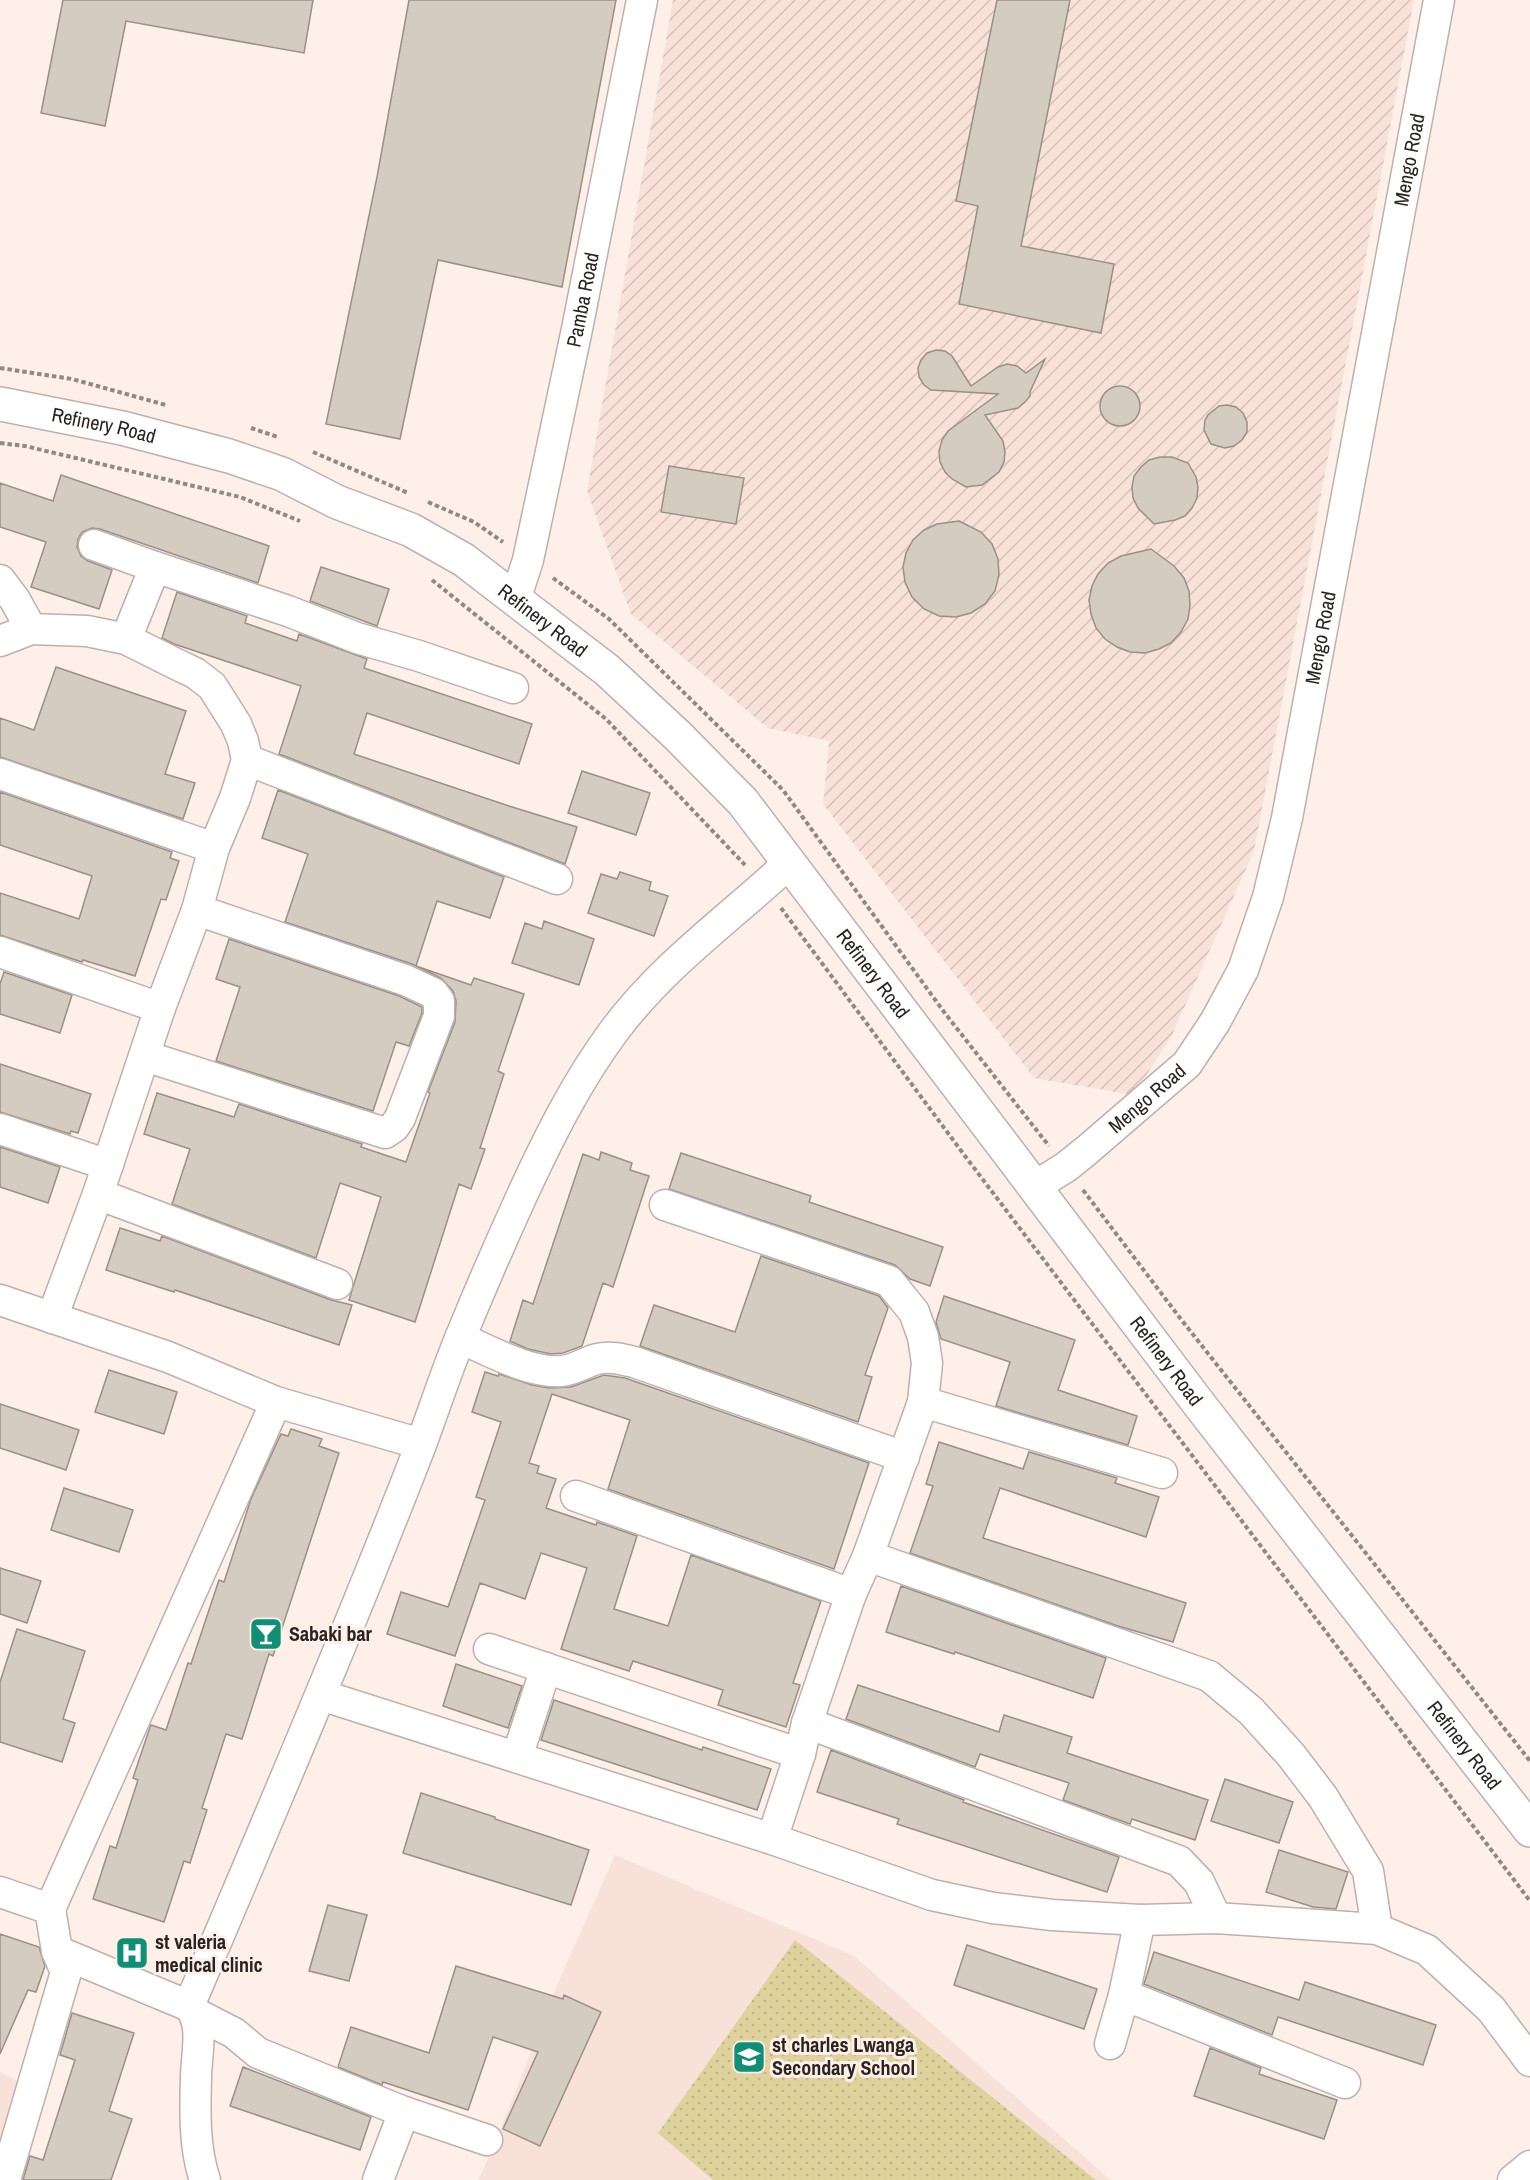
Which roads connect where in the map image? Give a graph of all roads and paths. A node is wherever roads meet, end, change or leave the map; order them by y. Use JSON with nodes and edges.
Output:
{"nodes":[{"id":1,"x":642,"y":0,"type":"edge"},
{"id":2,"x":1440,"y":0,"type":"edge"},
{"id":3,"x":0,"y":404,"type":"edge"},
{"id":4,"x":0,"y":443,"type":"edge"},
{"id":5,"x":305,"y":522,"type":"dead end"},
{"id":6,"x":94,"y":545,"type":"dead end"},
{"id":7,"x":155,"y":567,"type":"junction"},
{"id":8,"x":423,"y":573,"type":"dead end"},
{"id":9,"x":0,"y":580,"type":"edge"},
{"id":10,"x":515,"y":600,"type":"junction"},
{"id":11,"x":31,"y":629,"type":"junction"},
{"id":12,"x":126,"y":639,"type":"junction"},
{"id":13,"x":0,"y":641,"type":"edge"},
{"id":14,"x":513,"y":688,"type":"dead end"},
{"id":15,"x":247,"y":760,"type":"junction"},
{"id":16,"x":0,"y":774,"type":"edge"},
{"id":17,"x":214,"y":848,"type":"junction"},
{"id":18,"x":789,"y":863,"type":"junction"},
{"id":19,"x":557,"y":879,"type":"dead end"},
{"id":20,"x":765,"y":886,"type":"junction"},
{"id":21,"x":197,"y":910,"type":"junction"},
{"id":22,"x":0,"y":952,"type":"edge"},
{"id":23,"x":160,"y":1008,"type":"junction"},
{"id":24,"x":146,"y":1056,"type":"junction"},
{"id":25,"x":0,"y":1129,"type":"edge"},
{"id":26,"x":108,"y":1165,"type":"junction"},
{"id":27,"x":1034,"y":1187,"type":"junction"},
{"id":28,"x":98,"y":1194,"type":"junction"},
{"id":29,"x":665,"y":1205,"type":"dead end"},
{"id":30,"x":337,"y":1284,"type":"dead end"},
{"id":31,"x":0,"y":1300,"type":"edge"},
{"id":32,"x":52,"y":1318,"type":"junction"},
{"id":33,"x":460,"y":1338,"type":"junction"},
{"id":34,"x":276,"y":1402,"type":"junction"},
{"id":35,"x":924,"y":1402,"type":"junction"},
{"id":36,"x":421,"y":1444,"type":"junction"},
{"id":37,"x":904,"y":1457,"type":"junction"},
{"id":38,"x":1162,"y":1473,"type":"dead end"},
{"id":39,"x":576,"y":1496,"type":"dead end"},
{"id":40,"x":868,"y":1556,"type":"junction"},
{"id":41,"x":851,"y":1594,"type":"junction"},
{"id":42,"x":489,"y":1649,"type":"dead end"},
{"id":43,"x":546,"y":1668,"type":"junction"},
{"id":44,"x":321,"y":1695,"type":"junction"},
{"id":45,"x":807,"y":1723,"type":"junction"},
{"id":46,"x":800,"y":1754,"type":"junction"},
{"id":47,"x":517,"y":1757,"type":"junction"},
{"id":48,"x":1530,"y":1830,"type":"edge"},
{"id":49,"x":772,"y":1839,"type":"junction"},
{"id":50,"x":0,"y":1892,"type":"edge"},
{"id":51,"x":1530,"y":1901,"type":"edge"},
{"id":52,"x":50,"y":1909,"type":"junction"},
{"id":53,"x":1216,"y":1918,"type":"junction"},
{"id":54,"x":1140,"y":1920,"type":"junction"},
{"id":55,"x":1377,"y":1929,"type":"junction"},
{"id":56,"x":57,"y":1951,"type":"junction"},
{"id":57,"x":1124,"y":1995,"type":"junction"},
{"id":58,"x":192,"y":2009,"type":"junction"},
{"id":59,"x":1110,"y":2044,"type":"dead end"},
{"id":60,"x":1530,"y":2061,"type":"edge"},
{"id":61,"x":1345,"y":2084,"type":"dead end"},
{"id":62,"x":404,"y":2112,"type":"junction"},
{"id":63,"x":487,"y":2140,"type":"dead end"},
{"id":64,"x":1530,"y":2166,"type":"edge"},
{"id":65,"x":5,"y":2180,"type":"edge"},
{"id":66,"x":205,"y":2180,"type":"edge"},
{"id":67,"x":378,"y":2180,"type":"edge"},
{"id":68,"x":1513,"y":2180,"type":"edge"}],
"edges":[{"from":1,"to":10,"type":"street","name":"Pamba Road"},
{"from":2,"to":27,"type":"street","name":"Mengo Road"},
{"from":3,"to":10,"type":"main road","name":"Refinery Road"},
{"from":4,"to":5,"type":"path"},
{"from":6,"to":7,"type":"street"},
{"from":7,"to":12,"type":"street"},
{"from":7,"to":14,"type":"street"},
{"from":8,"to":20,"type":"path"},
{"from":9,"to":11,"type":"street"},
{"from":10,"to":18,"type":"main road","name":"Refinery Road"},
{"from":11,"to":12,"type":"street"},
{"from":11,"to":13,"type":"street"},
{"from":12,"to":15,"type":"street"},
{"from":15,"to":17,"type":"street"},
{"from":15,"to":19,"type":"street"},
{"from":16,"to":17,"type":"street"},
{"from":17,"to":21,"type":"street"},
{"from":18,"to":20,"type":"street"},
{"from":18,"to":27,"type":"main road","name":"Refinery Road"},
{"from":20,"to":33,"type":"street"},
{"from":20,"to":51,"type":"path"},
{"from":21,"to":23,"type":"street"},
{"from":21,"to":24,"type":"street"},
{"from":22,"to":23,"type":"street"},
{"from":23,"to":24,"type":"street"},
{"from":24,"to":26,"type":"street"},
{"from":25,"to":26,"type":"street"},
{"from":26,"to":28,"type":"street"},
{"from":27,"to":48,"type":"main road","name":"Refinery Road"},
{"from":28,"to":30,"type":"street"},
{"from":28,"to":32,"type":"street"},
{"from":29,"to":35,"type":"street"},
{"from":31,"to":32,"type":"street"},
{"from":32,"to":34,"type":"street"},
{"from":33,"to":36,"type":"street"},
{"from":33,"to":37,"type":"street"},
{"from":34,"to":36,"type":"street"},
{"from":34,"to":52,"type":"street"},
{"from":35,"to":37,"type":"street"},
{"from":35,"to":38,"type":"street"},
{"from":36,"to":44,"type":"street"},
{"from":37,"to":40,"type":"street"},
{"from":39,"to":41,"type":"street"},
{"from":40,"to":41,"type":"street"},
{"from":40,"to":55,"type":"street"},
{"from":41,"to":45,"type":"street"},
{"from":42,"to":43,"type":"street"},
{"from":43,"to":46,"type":"street"},
{"from":43,"to":47,"type":"street"},
{"from":44,"to":47,"type":"street"},
{"from":44,"to":58,"type":"street"},
{"from":45,"to":46,"type":"street"},
{"from":45,"to":53,"type":"street"},
{"from":46,"to":49,"type":"street"},
{"from":47,"to":49,"type":"street"},
{"from":49,"to":54,"type":"street"},
{"from":50,"to":52,"type":"street"},
{"from":52,"to":56,"type":"street"},
{"from":53,"to":54,"type":"street"},
{"from":53,"to":55,"type":"street"},
{"from":54,"to":57,"type":"street"},
{"from":55,"to":60,"type":"street"},
{"from":56,"to":58,"type":"street"},
{"from":56,"to":65,"type":"street"},
{"from":57,"to":59,"type":"street"},
{"from":57,"to":61,"type":"street"},
{"from":58,"to":62,"type":"street"},
{"from":58,"to":66,"type":"street"},
{"from":62,"to":63,"type":"street"},
{"from":62,"to":67,"type":"street"},
{"from":64,"to":68,"type":"street"}]}
